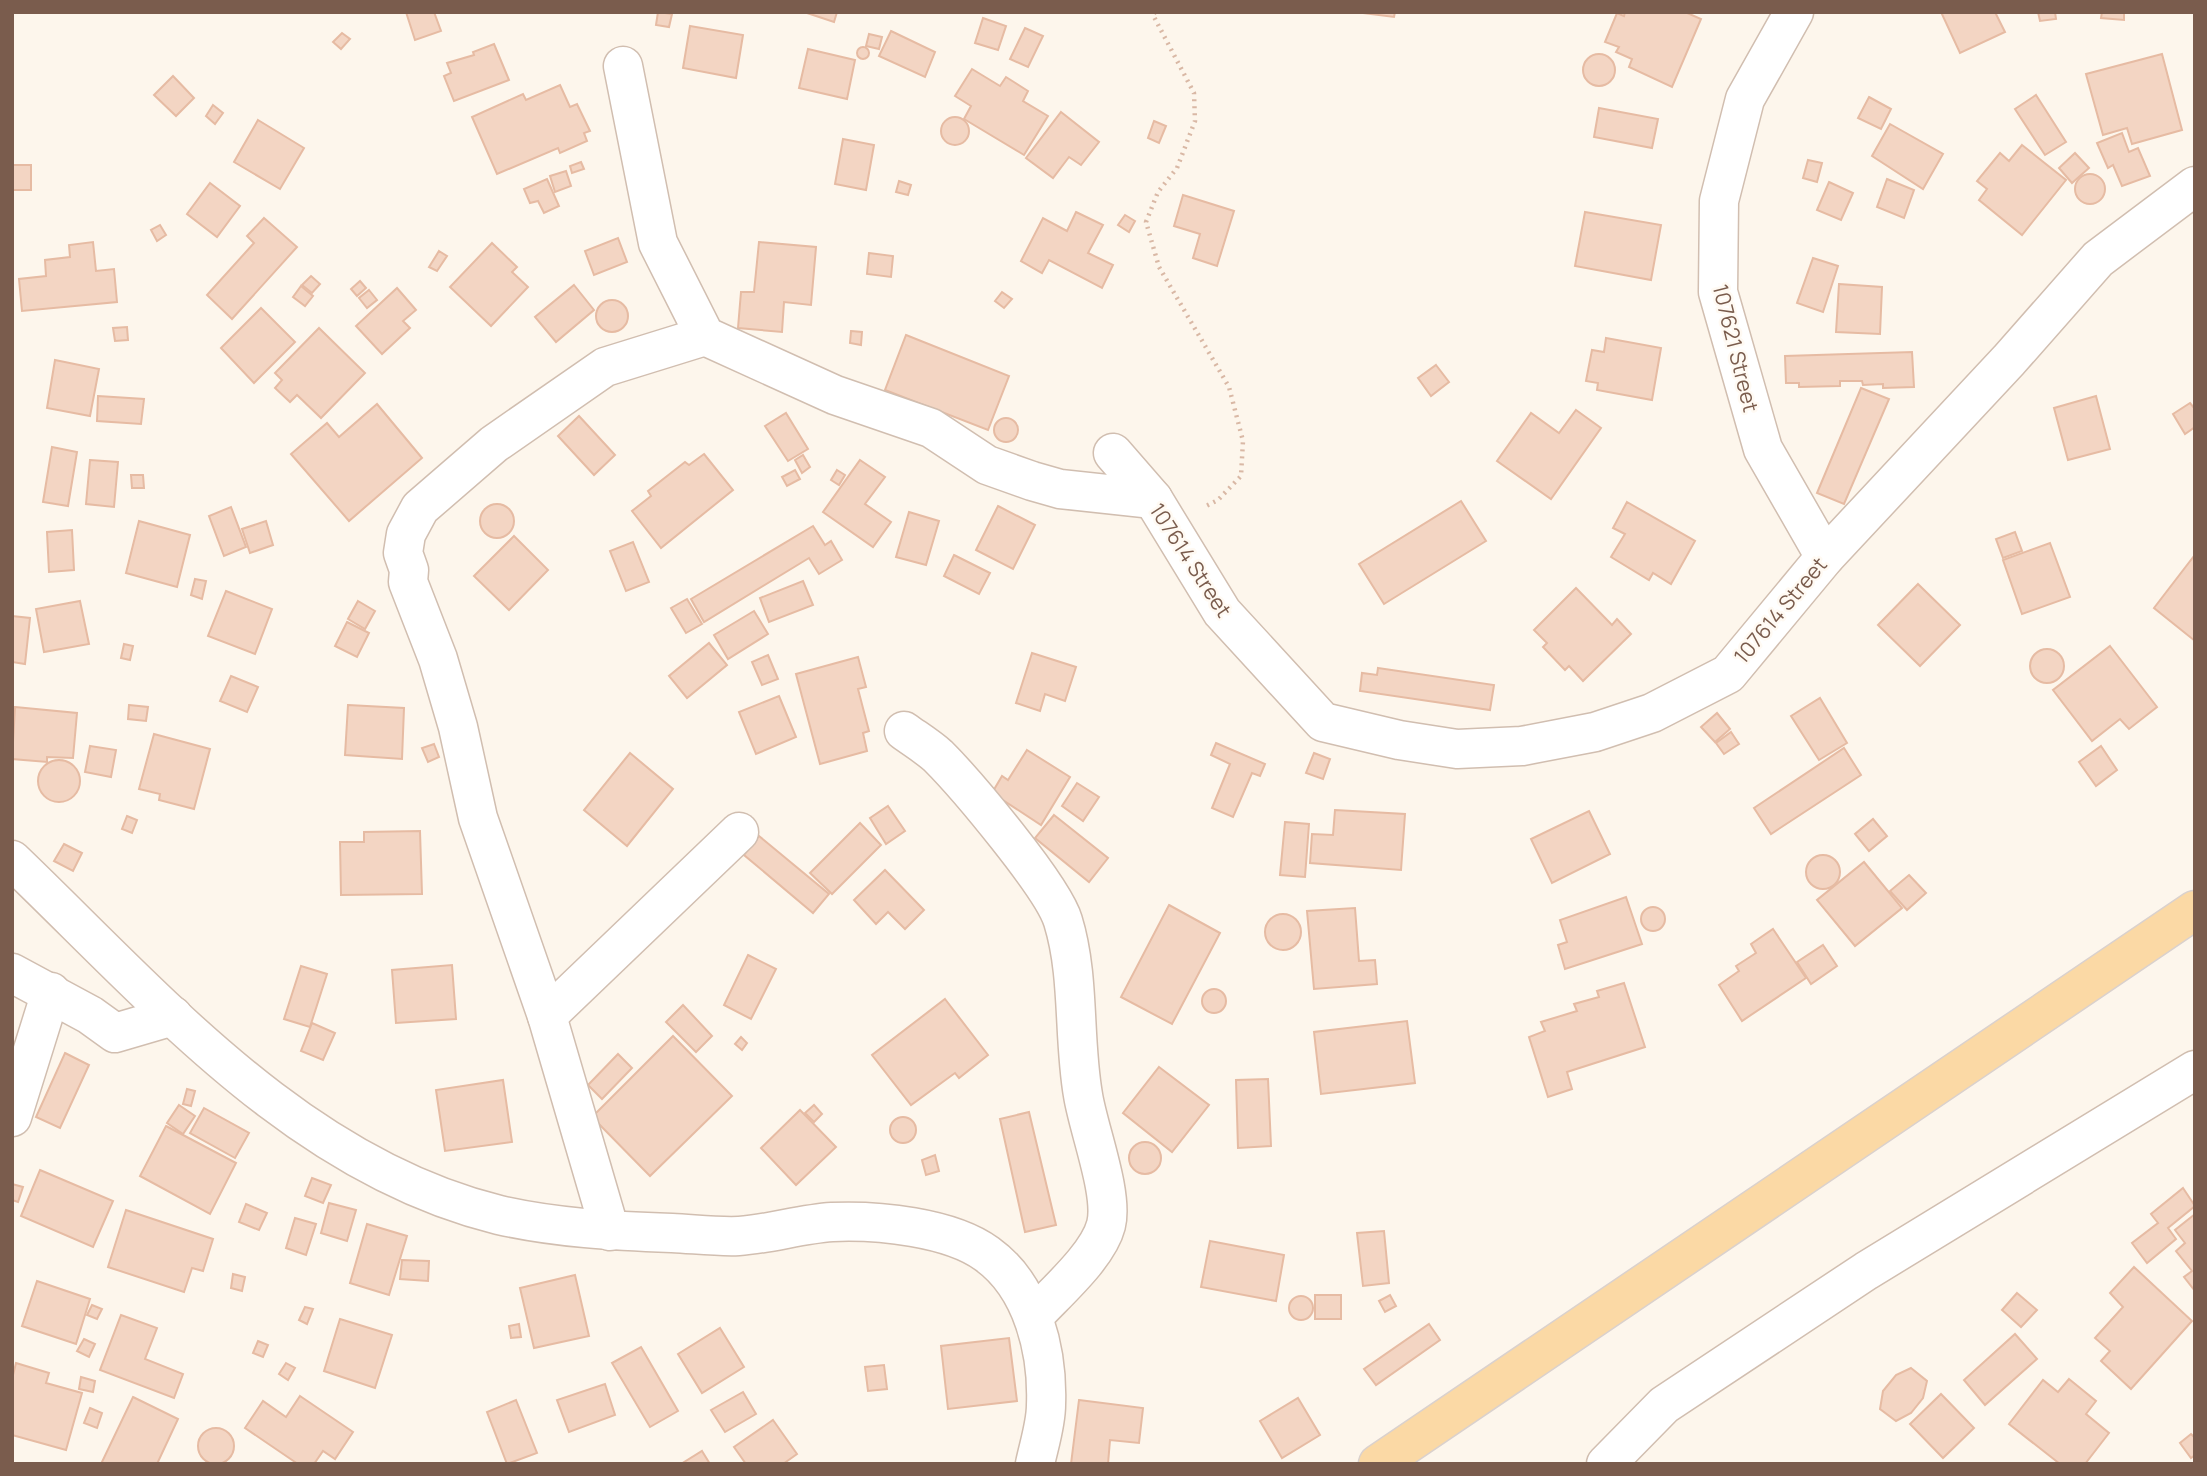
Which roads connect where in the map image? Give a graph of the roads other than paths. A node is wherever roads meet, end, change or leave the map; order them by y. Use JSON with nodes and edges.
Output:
{"nodes":[{"id":1,"x":1794,"y":12,"type":"edge"},
{"id":2,"x":623,"y":66,"type":"dead end"},
{"id":3,"x":2195,"y":186,"type":"edge"},
{"id":4,"x":705,"y":336,"type":"junction"},
{"id":5,"x":1113,"y":453,"type":"dead end"},
{"id":6,"x":1160,"y":511,"type":"junction"},
{"id":7,"x":1825,"y":557,"type":"junction"},
{"id":8,"x":904,"y":730,"type":"dead end"},
{"id":9,"x":739,"y":832,"type":"dead end"},
{"id":10,"x":12,"y":860,"type":"edge"},
{"id":11,"x":2195,"y":910,"type":"edge"},
{"id":12,"x":12,"y":973,"type":"edge"},
{"id":13,"x":51,"y":992,"type":"junction"},
{"id":14,"x":173,"y":1016,"type":"junction"},
{"id":15,"x":547,"y":1016,"type":"junction"},
{"id":16,"x":2195,"y":1070,"type":"edge"},
{"id":17,"x":12,"y":1116,"type":"edge"},
{"id":18,"x":610,"y":1231,"type":"junction"},
{"id":19,"x":1034,"y":1316,"type":"junction"},
{"id":20,"x":1035,"y":1464,"type":"edge"},
{"id":21,"x":1378,"y":1464,"type":"edge"},
{"id":22,"x":1606,"y":1464,"type":"edge"}],
"edges":[{"from":1,"to":7,"type":"street","name":"107621 Street"},
{"from":2,"to":4,"type":"street"},
{"from":3,"to":7,"type":"street","name":"107614 Street"},
{"from":4,"to":6,"type":"street"},
{"from":4,"to":15,"type":"street"},
{"from":5,"to":6,"type":"street","name":"107614 Street"},
{"from":6,"to":7,"type":"street","name":"107614 Street"},
{"from":8,"to":19,"type":"street"},
{"from":9,"to":15,"type":"street"},
{"from":10,"to":14,"type":"street"},
{"from":11,"to":21,"type":"main road"},
{"from":12,"to":13,"type":"street"},
{"from":13,"to":14,"type":"street"},
{"from":13,"to":17,"type":"street"},
{"from":14,"to":18,"type":"street"},
{"from":15,"to":18,"type":"street"},
{"from":16,"to":22,"type":"street"},
{"from":18,"to":19,"type":"street"},
{"from":19,"to":20,"type":"street"}]}
